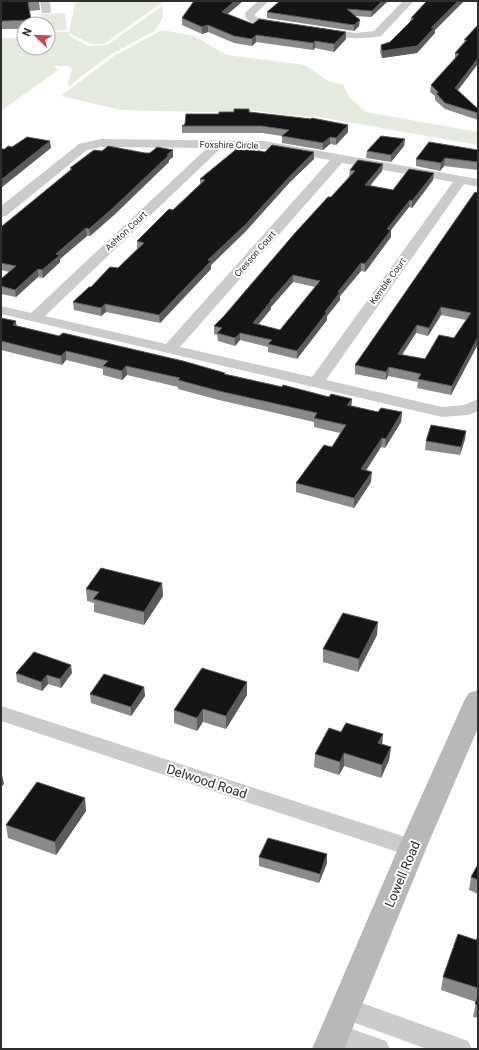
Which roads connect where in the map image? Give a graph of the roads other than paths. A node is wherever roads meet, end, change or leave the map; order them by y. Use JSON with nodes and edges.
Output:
{"nodes":[{"id":1,"x":264,"y":1,"type":"edge"},
{"id":2,"x":409,"y":1,"type":"edge"},
{"id":3,"x":286,"y":26,"type":"edge"},
{"id":4,"x":310,"y":29,"type":"edge"},
{"id":5,"x":218,"y":144,"type":"junction"},
{"id":6,"x":339,"y":158,"type":"junction"},
{"id":7,"x":461,"y":180,"type":"junction"},
{"id":8,"x":478,"y":183,"type":"edge"},
{"id":9,"x":1,"y":213,"type":"edge"},
{"id":10,"x":1,"y":310,"type":"edge"},
{"id":11,"x":34,"y":318,"type":"junction"},
{"id":12,"x":170,"y":349,"type":"junction"},
{"id":13,"x":316,"y":383,"type":"junction"},
{"id":14,"x":478,"y":404,"type":"edge"},
{"id":15,"x":478,"y":699,"type":"edge"},
{"id":16,"x":1,"y":713,"type":"edge"},
{"id":17,"x":412,"y":848,"type":"junction"},
{"id":18,"x":345,"y":1008,"type":"junction"},
{"id":19,"x":332,"y":1041,"type":"edge"},
{"id":20,"x":377,"y":1049,"type":"edge"},
{"id":21,"x":459,"y":1049,"type":"edge"}],
"edges":[{"from":1,"to":3,"type":"street"},
{"from":2,"to":4,"type":"street"},
{"from":5,"to":6,"type":"street","name":"Foxshire Circle"},
{"from":5,"to":9,"type":"street","name":"Foxshire Circle"},
{"from":5,"to":11,"type":"street","name":"Ashton Court"},
{"from":6,"to":7,"type":"street","name":"Foxshire Circle"},
{"from":6,"to":12,"type":"street","name":"Cresson Court"},
{"from":7,"to":8,"type":"street","name":"Foxshire Circle"},
{"from":7,"to":13,"type":"street","name":"Kemble Court"},
{"from":10,"to":11,"type":"street"},
{"from":11,"to":12,"type":"street"},
{"from":12,"to":13,"type":"street"},
{"from":13,"to":14,"type":"street"},
{"from":15,"to":17,"type":"street","name":"Lowell Road"},
{"from":16,"to":17,"type":"street","name":"Delwood Road"},
{"from":17,"to":18,"type":"street","name":"Lowell Road"},
{"from":18,"to":19,"type":"street","name":"Lowell Road"},
{"from":18,"to":21,"type":"street"},
{"from":19,"to":20,"type":"street"}]}
